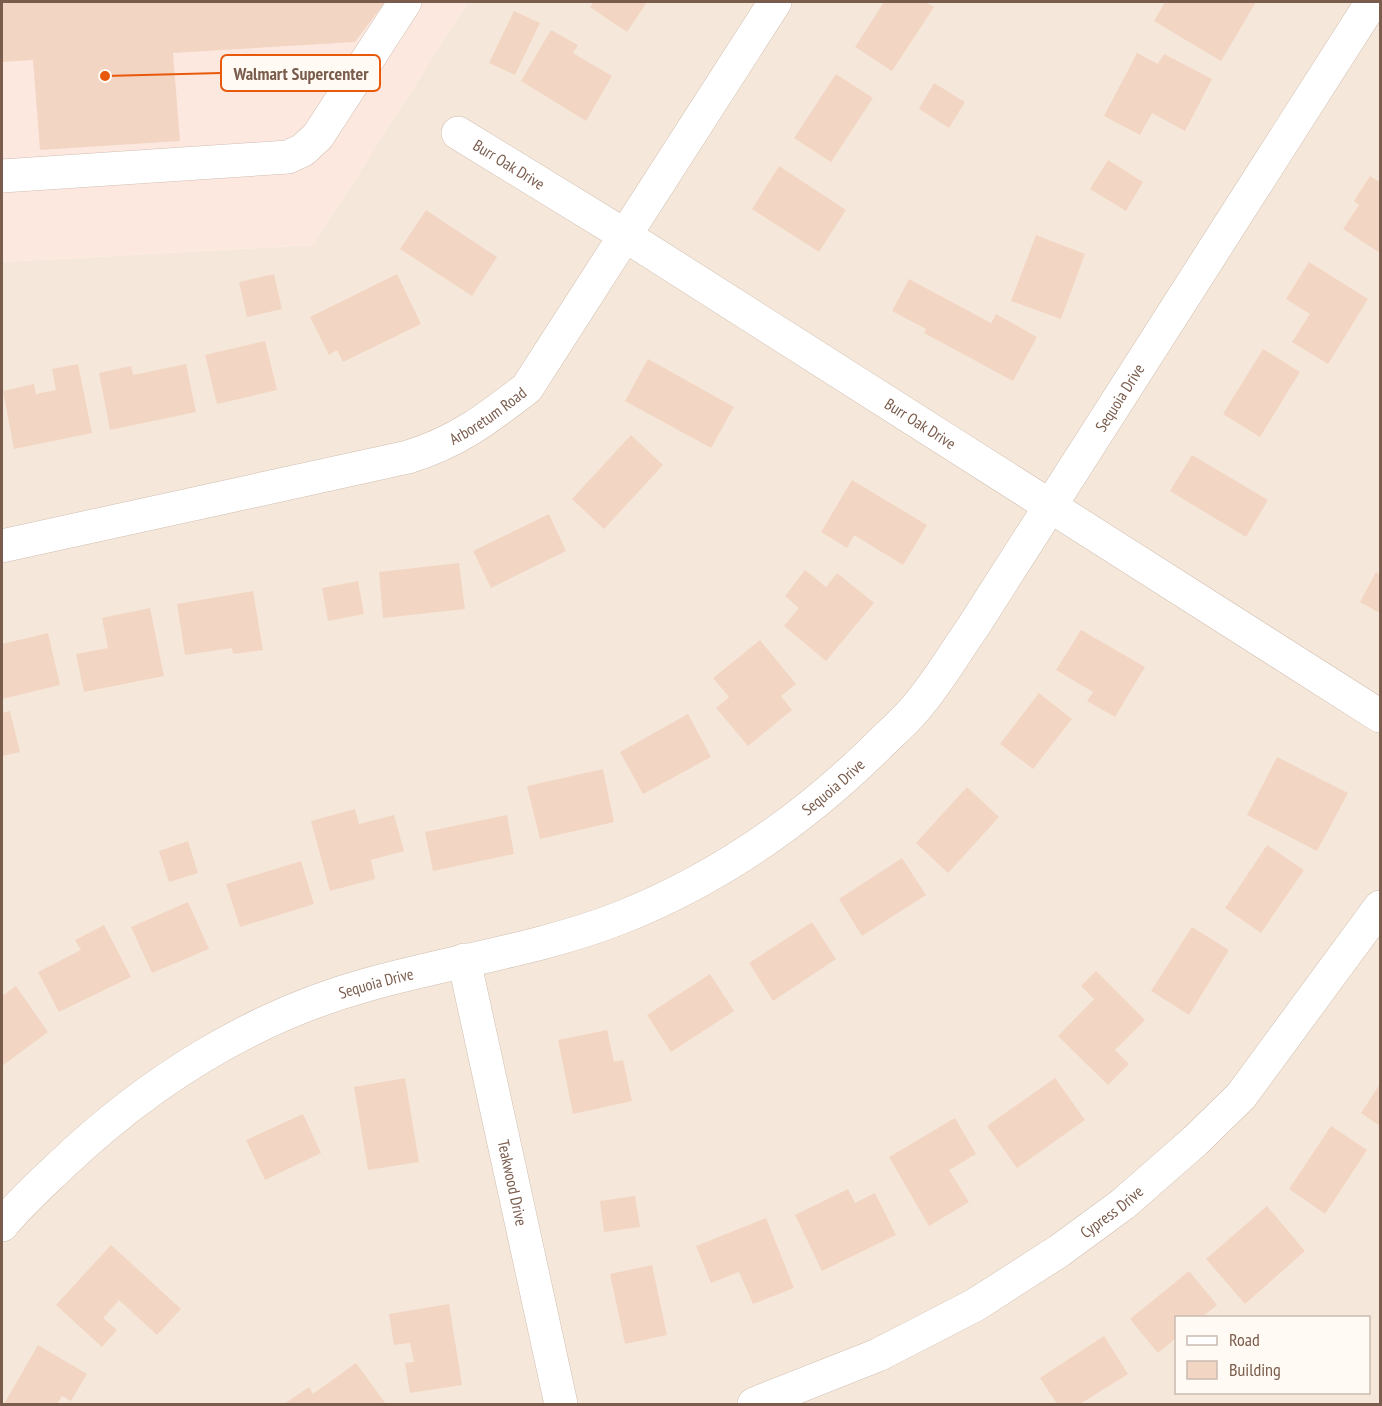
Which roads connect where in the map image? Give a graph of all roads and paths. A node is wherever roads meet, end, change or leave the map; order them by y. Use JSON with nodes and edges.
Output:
{"nodes":[{"id":1,"x":405,"y":2,"type":"edge"},
{"id":2,"x":775,"y":2,"type":"edge"},
{"id":3,"x":1372,"y":2,"type":"edge"},
{"id":4,"x":458,"y":133,"type":"dead end"},
{"id":5,"x":2,"y":176,"type":"edge"},
{"id":6,"x":626,"y":236,"type":"junction"},
{"id":7,"x":1050,"y":506,"type":"junction"},
{"id":8,"x":2,"y":546,"type":"edge"},
{"id":9,"x":1380,"y":716,"type":"edge"},
{"id":10,"x":1380,"y":907,"type":"edge"},
{"id":11,"x":464,"y":960,"type":"junction"},
{"id":12,"x":2,"y":1226,"type":"edge"},
{"id":13,"x":561,"y":1404,"type":"edge"},
{"id":14,"x":754,"y":1404,"type":"edge"}],
"edges":[{"from":1,"to":5,"type":"street"},
{"from":2,"to":6,"type":"street","name":"Arboretum Road"},
{"from":3,"to":7,"type":"street","name":"Sequoia Drive"},
{"from":4,"to":6,"type":"street","name":"Burr Oak Drive"},
{"from":6,"to":7,"type":"street","name":"Burr Oak Drive"},
{"from":6,"to":8,"type":"street","name":"Arboretum Road"},
{"from":7,"to":9,"type":"street","name":"Burr Oak Drive"},
{"from":7,"to":11,"type":"street","name":"Sequoia Drive"},
{"from":10,"to":14,"type":"street","name":"Cypress Drive"},
{"from":11,"to":12,"type":"street","name":"Sequoia Drive"},
{"from":11,"to":13,"type":"street","name":"Teakwood Drive"}]}
